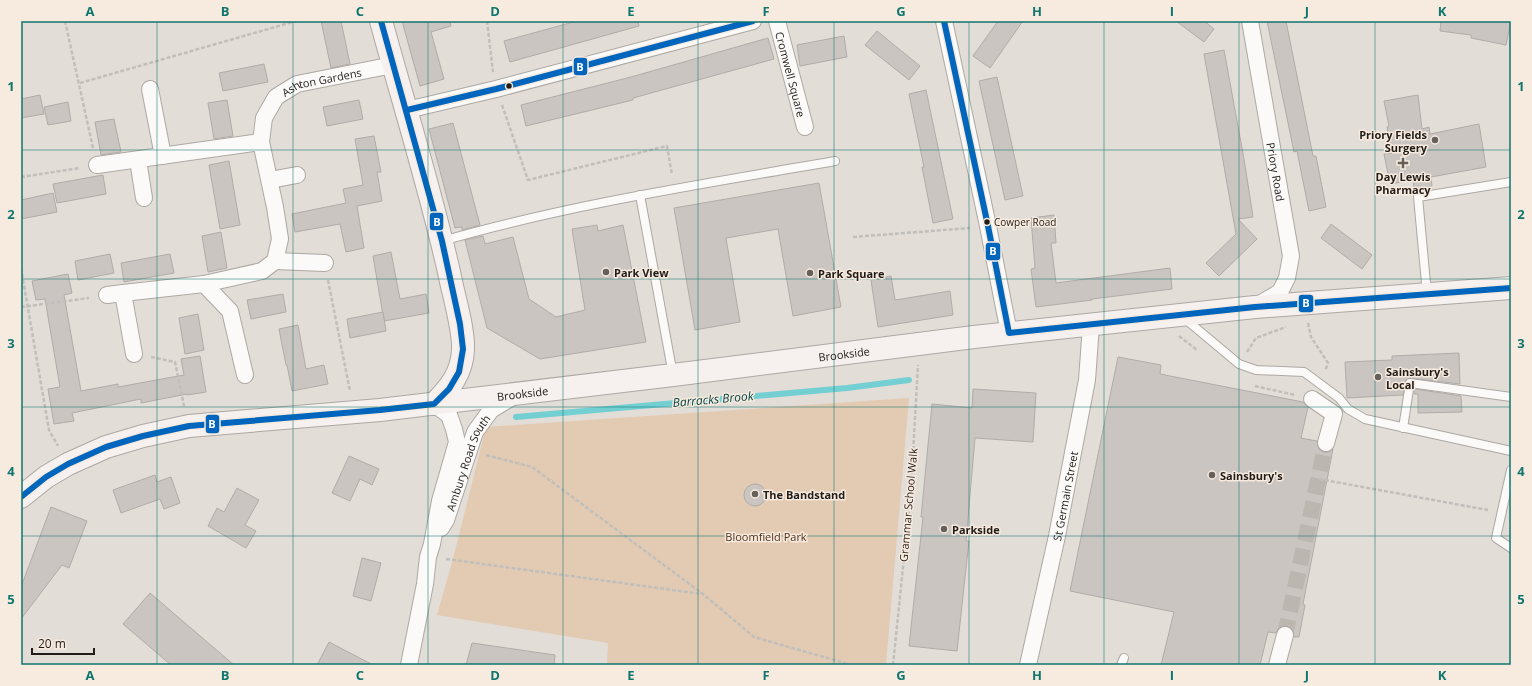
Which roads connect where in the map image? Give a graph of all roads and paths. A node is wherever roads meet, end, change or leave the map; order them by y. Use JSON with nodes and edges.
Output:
{"nodes":[{"id":1,"x":65,"y":21,"type":"edge"},
{"id":2,"x":296,"y":21,"type":"edge"},
{"id":3,"x":381,"y":21,"type":"edge"},
{"id":4,"x":487,"y":21,"type":"edge"},
{"id":5,"x":753,"y":21,"type":"edge"},
{"id":6,"x":777,"y":21,"type":"edge"},
{"id":7,"x":944,"y":21,"type":"edge"},
{"id":8,"x":1250,"y":21,"type":"edge"},
{"id":9,"x":393,"y":65,"type":"junction"},
{"id":10,"x":80,"y":83,"type":"junction"},
{"id":11,"x":150,"y":89,"type":"dead end"},
{"id":12,"x":496,"y":89,"type":"junction"},
{"id":13,"x":407,"y":110,"type":"junction"},
{"id":14,"x":805,"y":127,"type":"dead end"},
{"id":15,"x":261,"y":142,"type":"junction"},
{"id":16,"x":163,"y":156,"type":"junction"},
{"id":17,"x":138,"y":160,"type":"junction"},
{"id":18,"x":835,"y":161,"type":"dead end"},
{"id":19,"x":97,"y":165,"type":"junction"},
{"id":20,"x":297,"y":175,"type":"dead end"},
{"id":21,"x":21,"y":177,"type":"edge"},
{"id":22,"x":270,"y":180,"type":"junction"},
{"id":23,"x":1511,"y":182,"type":"edge"},
{"id":24,"x":675,"y":189,"type":"junction"},
{"id":25,"x":640,"y":195,"type":"junction"},
{"id":26,"x":144,"y":198,"type":"dead end"},
{"id":27,"x":988,"y":226,"type":"junction"},
{"id":28,"x":853,"y":237,"type":"dead end"},
{"id":29,"x":442,"y":241,"type":"junction"},
{"id":30,"x":275,"y":261,"type":"junction"},
{"id":31,"x":325,"y":263,"type":"joint"},
{"id":32,"x":21,"y":268,"type":"edge"},
{"id":33,"x":204,"y":284,"type":"junction"},
{"id":34,"x":1511,"y":288,"type":"edge"},
{"id":35,"x":123,"y":294,"type":"junction"},
{"id":36,"x":107,"y":295,"type":"joint"},
{"id":37,"x":1427,"y":295,"type":"junction"},
{"id":38,"x":21,"y":307,"type":"edge"},
{"id":39,"x":28,"y":307,"type":"junction"},
{"id":40,"x":1254,"y":307,"type":"junction"},
{"id":41,"x":1315,"y":321,"type":"dead end"},
{"id":42,"x":1091,"y":325,"type":"junction"},
{"id":43,"x":1179,"y":325,"type":"junction"},
{"id":44,"x":1293,"y":325,"type":"dead end"},
{"id":45,"x":1009,"y":333,"type":"junction"},
{"id":46,"x":917,"y":345,"type":"junction"},
{"id":47,"x":1199,"y":351,"type":"dead end"},
{"id":48,"x":134,"y":354,"type":"joint"},
{"id":49,"x":1239,"y":364,"type":"junction"},
{"id":50,"x":245,"y":375,"type":"dead end"},
{"id":51,"x":673,"y":375,"type":"junction"},
{"id":52,"x":1321,"y":383,"type":"junction"},
{"id":53,"x":1251,"y":384,"type":"dead end"},
{"id":54,"x":517,"y":394,"type":"junction"},
{"id":55,"x":1511,"y":397,"type":"edge"},
{"id":56,"x":1312,"y":399,"type":"joint"},
{"id":57,"x":434,"y":404,"type":"junction"},
{"id":58,"x":353,"y":411,"type":"junction"},
{"id":59,"x":189,"y":426,"type":"junction"},
{"id":60,"x":1403,"y":428,"type":"junction"},
{"id":61,"x":1326,"y":443,"type":"tunnel mouth"},
{"id":62,"x":469,"y":447,"type":"junction"},
{"id":63,"x":1511,"y":451,"type":"edge"},
{"id":64,"x":68,"y":464,"type":"junction"},
{"id":65,"x":1511,"y":470,"type":"edge"},
{"id":66,"x":1319,"y":478,"type":"dead end"},
{"id":67,"x":21,"y":497,"type":"edge"},
{"id":68,"x":1502,"y":512,"type":"junction"},
{"id":69,"x":1511,"y":548,"type":"edge"},
{"id":70,"x":430,"y":550,"type":"junction"},
{"id":71,"x":703,"y":594,"type":"junction"},
{"id":72,"x":1284,"y":635,"type":"tunnel mouth"},
{"id":73,"x":409,"y":665,"type":"edge"},
{"id":74,"x":852,"y":665,"type":"edge"},
{"id":75,"x":893,"y":665,"type":"edge"},
{"id":76,"x":1028,"y":665,"type":"edge"},
{"id":77,"x":1277,"y":665,"type":"edge"}],
"edges":[{"from":1,"to":10,"type":"path"},
{"from":2,"to":10,"type":"path"},
{"from":3,"to":9,"type":"main road"},
{"from":4,"to":12,"type":"path"},
{"from":5,"to":12,"type":"street"},
{"from":6,"to":14,"type":"street","name":"Cromwell Square"},
{"from":7,"to":27,"type":"street"},
{"from":8,"to":40,"type":"street","name":"Priory Road"},
{"from":9,"to":13,"type":"main road"},
{"from":9,"to":15,"type":"street","name":"Ashton Gardens"},
{"from":10,"to":19,"type":"path"},
{"from":11,"to":16,"type":"street"},
{"from":12,"to":13,"type":"street"},
{"from":12,"to":24,"type":"path"},
{"from":13,"to":29,"type":"main road"},
{"from":15,"to":16,"type":"street"},
{"from":15,"to":22,"type":"street","name":"Ashton Gardens"},
{"from":16,"to":17,"type":"street"},
{"from":17,"to":19,"type":"street"},
{"from":17,"to":26,"type":"street"},
{"from":18,"to":24,"type":"lane"},
{"from":19,"to":21,"type":"path"},
{"from":20,"to":22,"type":"street"},
{"from":22,"to":30,"type":"street","name":"Ashton Gardens"},
{"from":23,"to":37,"type":"lane"},
{"from":24,"to":25,"type":"lane"},
{"from":25,"to":29,"type":"lane"},
{"from":25,"to":51,"type":"lane"},
{"from":27,"to":28,"type":"path"},
{"from":27,"to":45,"type":"street"},
{"from":29,"to":57,"type":"main road"},
{"from":30,"to":31,"type":"street"},
{"from":30,"to":33,"type":"street"},
{"from":31,"to":58,"type":"path"},
{"from":32,"to":39,"type":"path"},
{"from":33,"to":35,"type":"street"},
{"from":33,"to":50,"type":"street"},
{"from":34,"to":37,"type":"main road","name":"Brookside"},
{"from":35,"to":36,"type":"street"},
{"from":35,"to":48,"type":"street"},
{"from":36,"to":39,"type":"path"},
{"from":37,"to":40,"type":"main road","name":"Brookside"},
{"from":38,"to":39,"type":"path"},
{"from":39,"to":64,"type":"path"},
{"from":40,"to":43,"type":"main road","name":"Brookside"},
{"from":41,"to":52,"type":"path"},
{"from":42,"to":43,"type":"main road","name":"Brookside"},
{"from":42,"to":45,"type":"main road","name":"Brookside"},
{"from":42,"to":76,"type":"street","name":"St Germain Street"},
{"from":43,"to":47,"type":"path"},
{"from":43,"to":49,"type":"lane"},
{"from":44,"to":49,"type":"path"},
{"from":45,"to":46,"type":"main road","name":"Brookside"},
{"from":46,"to":51,"type":"main road","name":"Brookside"},
{"from":46,"to":75,"type":"path","name":"Grammar School Walk"},
{"from":48,"to":59,"type":"path"},
{"from":49,"to":52,"type":"lane"},
{"from":51,"to":54,"type":"main road","name":"Brookside"},
{"from":52,"to":60,"type":"lane"},
{"from":53,"to":56,"type":"path"},
{"from":54,"to":57,"type":"main road","name":"Brookside"},
{"from":54,"to":62,"type":"street","name":"Ambury Road South"},
{"from":55,"to":60,"type":"lane"},
{"from":56,"to":61,"type":"street"},
{"from":57,"to":58,"type":"main road","name":"Brookside"},
{"from":57,"to":70,"type":"street","name":"Ambury Road South"},
{"from":58,"to":59,"type":"main road","name":"Brookside"},
{"from":59,"to":64,"type":"main road","name":"Brookside"},
{"from":60,"to":63,"type":"lane"},
{"from":62,"to":70,"type":"street","name":"Ambury Road South"},
{"from":62,"to":71,"type":"path"},
{"from":64,"to":67,"type":"main road","name":"Brookside"},
{"from":65,"to":68,"type":"lane"},
{"from":66,"to":68,"type":"path"},
{"from":68,"to":69,"type":"lane"},
{"from":70,"to":71,"type":"path"},
{"from":70,"to":73,"type":"street","name":"Ambury Road South"},
{"from":71,"to":74,"type":"path"},
{"from":72,"to":77,"type":"street"}]}
